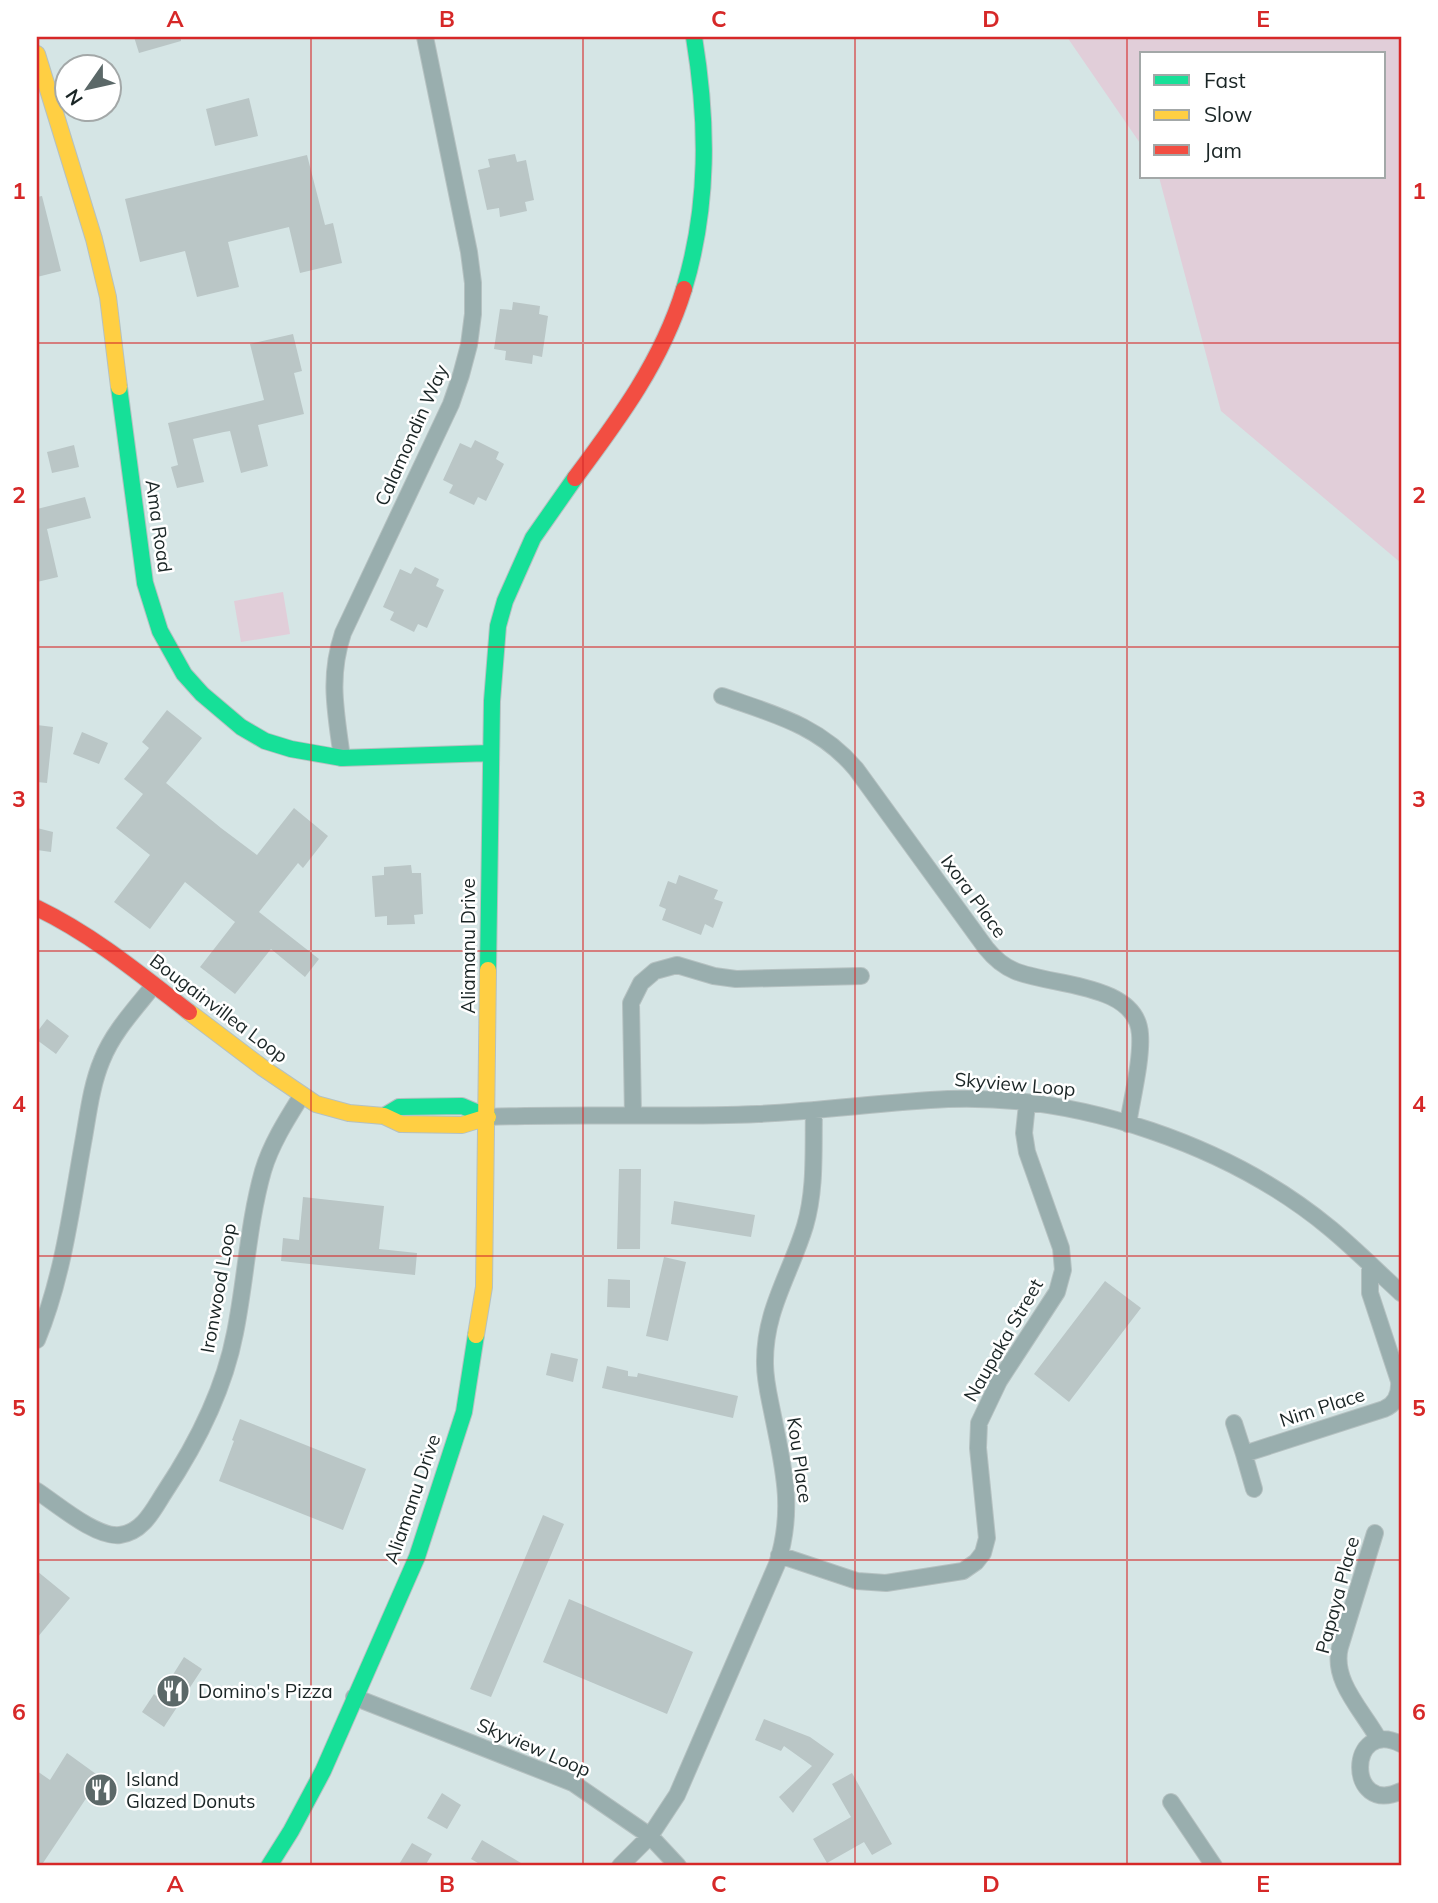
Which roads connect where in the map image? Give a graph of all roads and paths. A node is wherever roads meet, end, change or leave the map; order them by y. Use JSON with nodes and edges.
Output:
{"nodes":[{"id":1,"x":425,"y":37,"type":"edge"},
{"id":2,"x":694,"y":37,"type":"edge"},
{"id":3,"x":37,"y":54,"type":"edge"},
{"id":4,"x":722,"y":696,"type":"dead end"},
{"id":5,"x":491,"y":753,"type":"junction"},
{"id":6,"x":342,"y":758,"type":"junction"},
{"id":7,"x":37,"y":908,"type":"edge"},
{"id":8,"x":862,"y":976,"type":"dead end"},
{"id":9,"x":154,"y":985,"type":"junction"},
{"id":10,"x":302,"y":1095,"type":"junction"},
{"id":11,"x":1027,"y":1104,"type":"junction"},
{"id":12,"x":814,"y":1110,"type":"junction"},
{"id":13,"x":633,"y":1115,"type":"junction"},
{"id":14,"x":488,"y":1117,"type":"junction"},
{"id":15,"x":1128,"y":1124,"type":"junction"},
{"id":16,"x":1370,"y":1265,"type":"junction"},
{"id":17,"x":1401,"y":1293,"type":"edge"},
{"id":18,"x":37,"y":1340,"type":"edge"},
{"id":19,"x":1234,"y":1423,"type":"dead end"},
{"id":20,"x":1244,"y":1454,"type":"junction"},
{"id":21,"x":1254,"y":1489,"type":"dead end"},
{"id":22,"x":37,"y":1491,"type":"edge"},
{"id":23,"x":1376,"y":1533,"type":"dead end"},
{"id":24,"x":779,"y":1555,"type":"junction"},
{"id":25,"x":354,"y":1698,"type":"junction"},
{"id":26,"x":1379,"y":1740,"type":"junction"},
{"id":27,"x":1401,"y":1744,"type":"edge"},
{"id":28,"x":1401,"y":1791,"type":"edge"},
{"id":29,"x":1171,"y":1802,"type":"dead end"},
{"id":30,"x":650,"y":1836,"type":"junction"},
{"id":31,"x":269,"y":1866,"type":"edge"},
{"id":32,"x":620,"y":1866,"type":"edge"},
{"id":33,"x":678,"y":1866,"type":"edge"},
{"id":34,"x":1214,"y":1866,"type":"edge"}],
"edges":[{"from":1,"to":6,"type":"street","name":"Calamondin Way"},
{"from":2,"to":5,"type":"street","name":"Aliamanu Drive"},
{"from":3,"to":6,"type":"street","name":"Ama Road"},
{"from":4,"to":15,"type":"street","name":"Ixora Place"},
{"from":5,"to":6,"type":"street","name":"Ama Road"},
{"from":5,"to":14,"type":"street","name":"Aliamanu Drive"},
{"from":7,"to":9,"type":"street","name":"Bougainvillea Loop"},
{"from":8,"to":13,"type":"street"},
{"from":9,"to":10,"type":"street","name":"Bougainvillea Loop"},
{"from":9,"to":18,"type":"street"},
{"from":10,"to":14,"type":"street","name":"Bougainvillea Loop"},
{"from":10,"to":22,"type":"street","name":"Ironwood Loop"},
{"from":11,"to":12,"type":"street","name":"Skyview Loop"},
{"from":11,"to":15,"type":"street","name":"Skyview Loop"},
{"from":11,"to":24,"type":"street","name":"Naupaka Street"},
{"from":12,"to":13,"type":"street","name":"Skyview Loop"},
{"from":12,"to":24,"type":"street","name":"Kou Place"},
{"from":13,"to":14,"type":"street","name":"Skyview Loop"},
{"from":14,"to":25,"type":"street","name":"Aliamanu Drive"},
{"from":15,"to":16,"type":"street","name":"Skyview Loop"},
{"from":16,"to":17,"type":"street","name":"Skyview Loop"},
{"from":16,"to":20,"type":"street","name":"Nim Place"},
{"from":19,"to":20,"type":"street"},
{"from":20,"to":21,"type":"street"},
{"from":23,"to":26,"type":"street","name":"Papaya Place"},
{"from":24,"to":30,"type":"street","name":"Kou Place"},
{"from":25,"to":30,"type":"street","name":"Skyview Loop"},
{"from":25,"to":31,"type":"street","name":"Aliamanu Drive"},
{"from":26,"to":27,"type":"street"},
{"from":26,"to":28,"type":"street"},
{"from":29,"to":34,"type":"street"},
{"from":30,"to":32,"type":"street","name":"Kou Place"},
{"from":30,"to":33,"type":"street","name":"Skyview Loop"}]}
